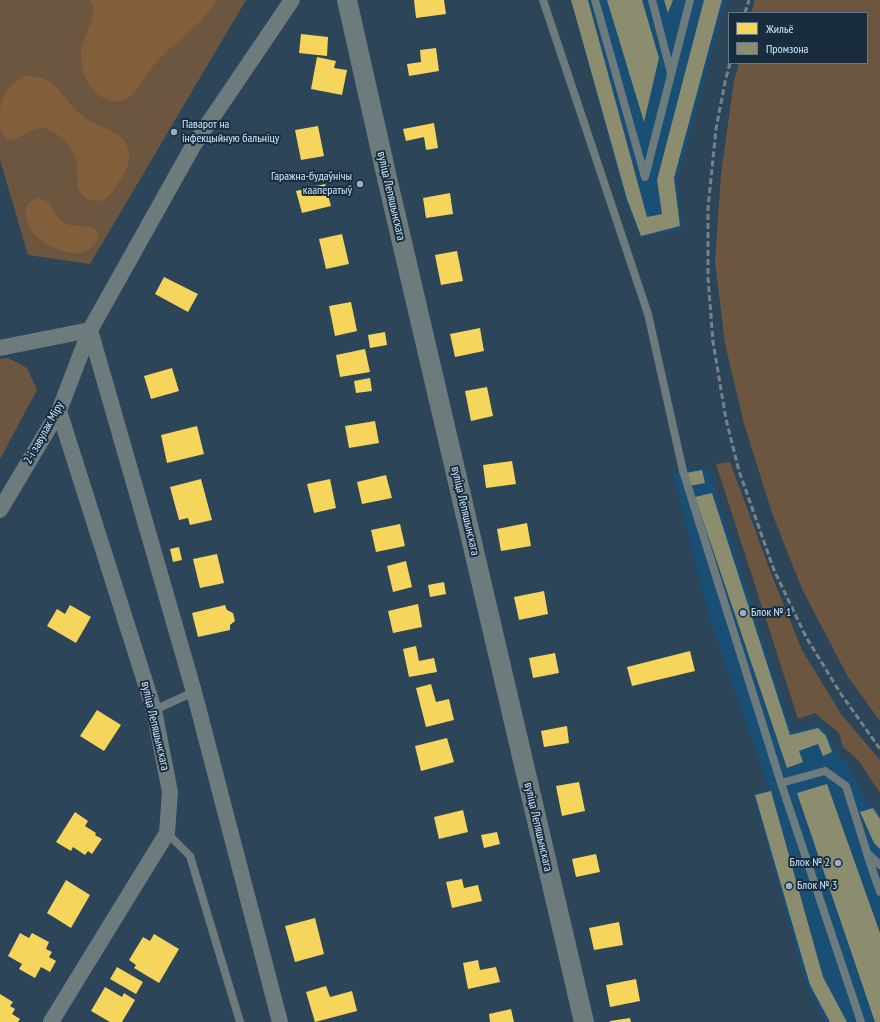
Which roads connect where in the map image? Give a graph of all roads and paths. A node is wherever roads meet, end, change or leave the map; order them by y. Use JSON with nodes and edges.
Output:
{"nodes":[{"id":1,"x":292,"y":0,"type":"edge"},
{"id":2,"x":347,"y":0,"type":"edge"},
{"id":3,"x":543,"y":0,"type":"edge"},
{"id":4,"x":595,"y":0,"type":"edge"},
{"id":5,"x":652,"y":0,"type":"edge"},
{"id":6,"x":690,"y":0,"type":"edge"},
{"id":7,"x":671,"y":75,"type":"junction"},
{"id":8,"x":90,"y":330,"type":"junction"},
{"id":9,"x":0,"y":348,"type":"edge"},
{"id":10,"x":59,"y":411,"type":"junction"},
{"id":11,"x":0,"y":510,"type":"edge"},
{"id":12,"x":194,"y":692,"type":"junction"},
{"id":13,"x":154,"y":710,"type":"junction"},
{"id":14,"x":781,"y":783,"type":"junction"},
{"id":15,"x":167,"y":833,"type":"junction"},
{"id":16,"x":867,"y":853,"type":"junction"},
{"id":17,"x":880,"y":865,"type":"edge"},
{"id":18,"x":880,"y":892,"type":"edge"},
{"id":19,"x":51,"y":1022,"type":"edge"},
{"id":20,"x":240,"y":1022,"type":"edge"},
{"id":21,"x":280,"y":1022,"type":"edge"},
{"id":22,"x":584,"y":1022,"type":"edge"},
{"id":23,"x":861,"y":1022,"type":"edge"}],
"edges":[{"from":1,"to":8,"type":"street","name":"2-і завулак Міру"},
{"from":2,"to":22,"type":"street","name":"вуліца Лепяшынскага"},
{"from":3,"to":14,"type":"lane"},
{"from":4,"to":7,"type":"lane"},
{"from":5,"to":7,"type":"lane"},
{"from":6,"to":7,"type":"lane"},
{"from":8,"to":9,"type":"street"},
{"from":8,"to":10,"type":"street","name":"2-і завулак Міру"},
{"from":8,"to":12,"type":"street"},
{"from":10,"to":11,"type":"street","name":"2-і завулак Міру"},
{"from":10,"to":13,"type":"street","name":"вуліца Лепяшынскага"},
{"from":12,"to":13,"type":"lane"},
{"from":12,"to":21,"type":"street"},
{"from":13,"to":15,"type":"street","name":"вуліца Лепяшынскага"},
{"from":14,"to":16,"type":"lane"},
{"from":14,"to":23,"type":"lane"},
{"from":15,"to":19,"type":"street","name":"вуліца Лепяшынскага"},
{"from":15,"to":20,"type":"lane"},
{"from":16,"to":17,"type":"lane"},
{"from":16,"to":18,"type":"lane"}]}
